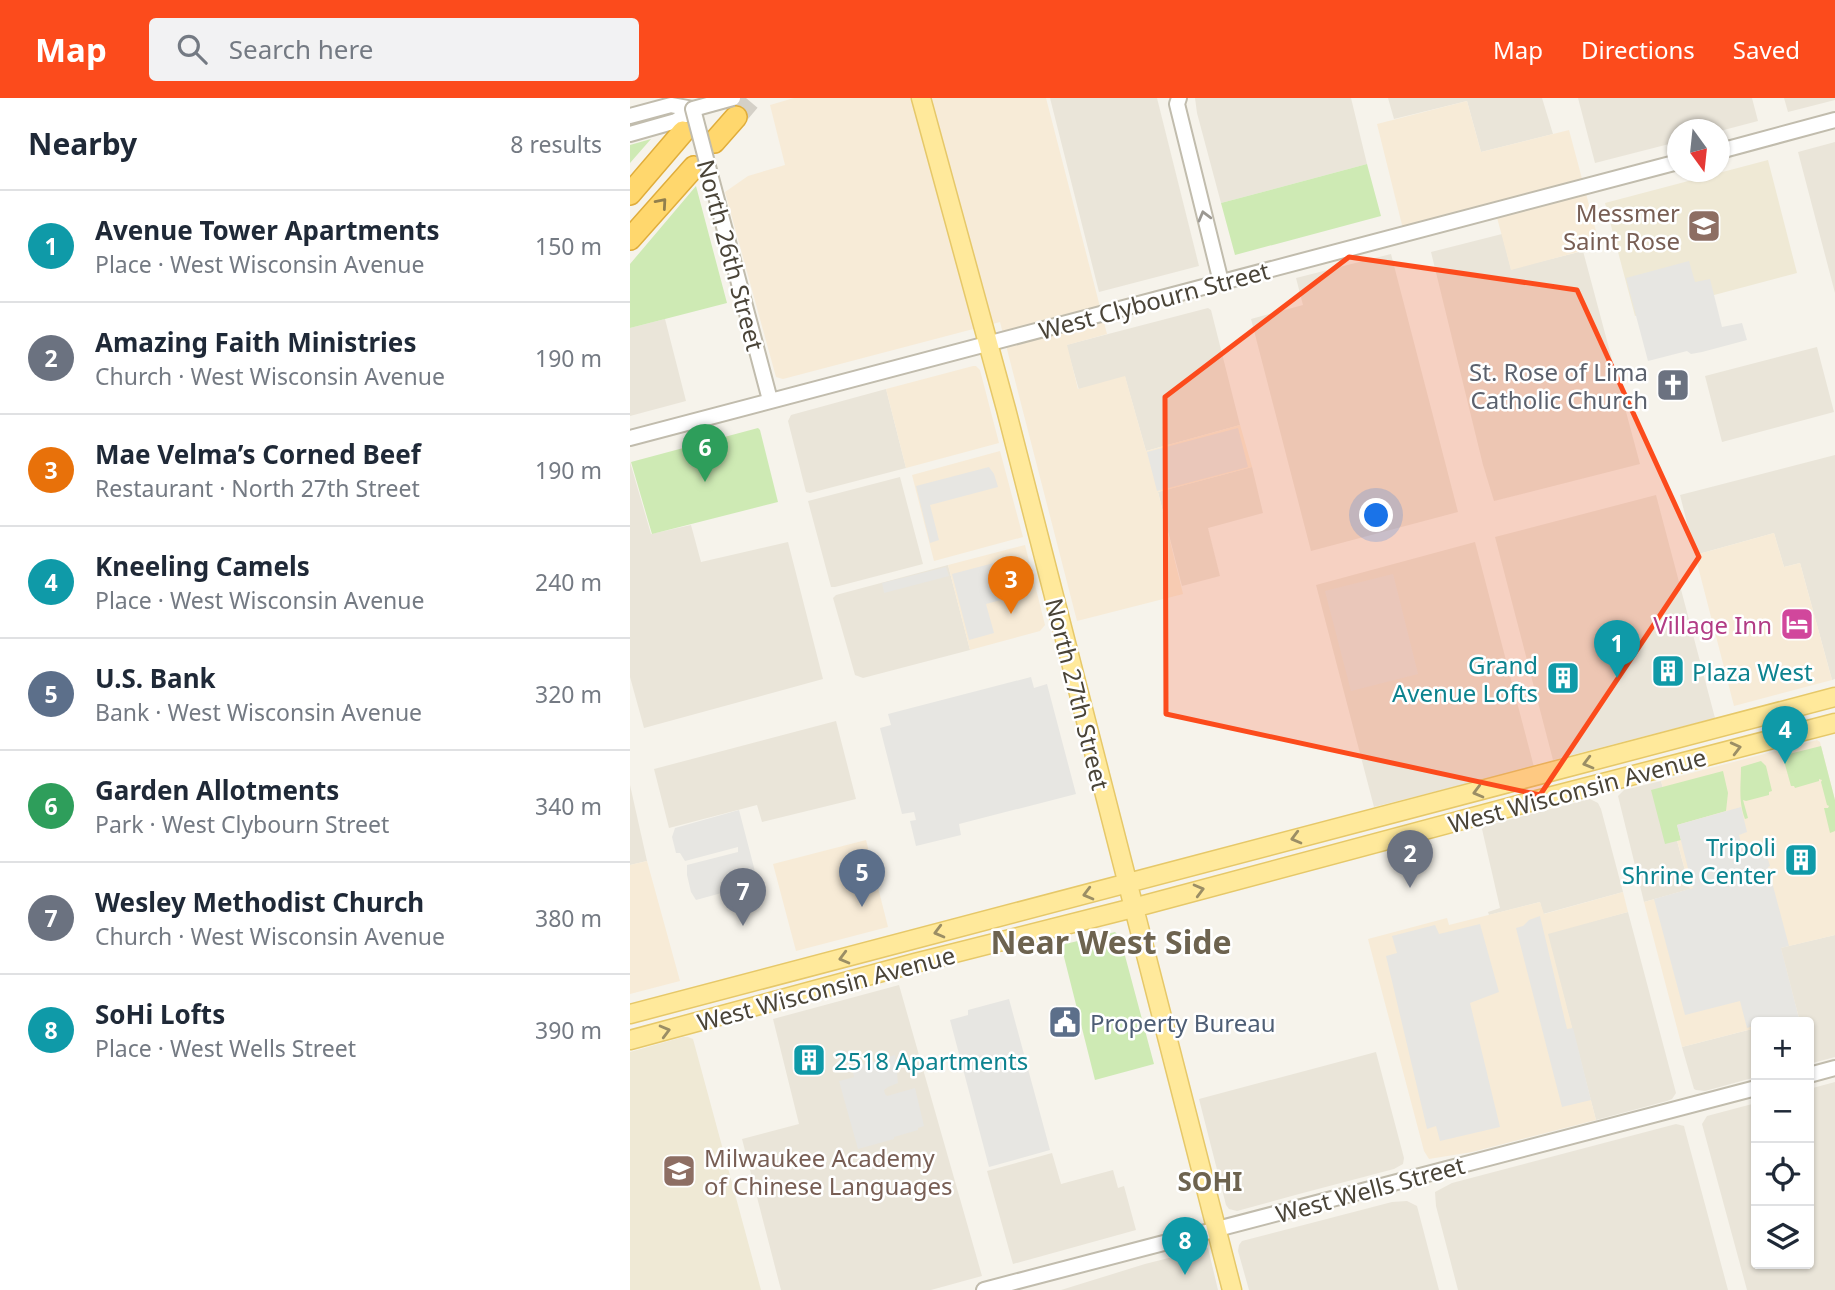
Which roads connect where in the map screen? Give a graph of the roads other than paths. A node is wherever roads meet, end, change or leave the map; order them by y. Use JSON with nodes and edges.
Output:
{"nodes":[{"id":1,"x":911,"y":98,"type":"edge"},
{"id":2,"x":921,"y":98,"type":"edge"},
{"id":3,"x":1178,"y":101,"type":"edge"},
{"id":4,"x":687,"y":104,"type":"edge"},
{"id":5,"x":734,"y":107,"type":"edge"},
{"id":6,"x":630,"y":116,"type":"edge"},
{"id":7,"x":926,"y":119,"type":"junction"},
{"id":8,"x":1835,"y":120,"type":"edge"},
{"id":9,"x":683,"y":132,"type":"dead end"},
{"id":10,"x":630,"y":134,"type":"edge"},
{"id":11,"x":714,"y":142,"type":"dead end"},
{"id":12,"x":1730,"y":148,"type":"edge"},
{"id":13,"x":1667,"y":165,"type":"edge"},
{"id":14,"x":702,"y":170,"type":"junction"},
{"id":15,"x":630,"y":194,"type":"edge"},
{"id":16,"x":630,"y":239,"type":"edge"},
{"id":17,"x":1221,"y":282,"type":"junction"},
{"id":18,"x":989,"y":344,"type":"junction"},
{"id":19,"x":770,"y":400,"type":"junction"},
{"id":20,"x":630,"y":438,"type":"edge"},
{"id":21,"x":1835,"y":697,"type":"edge"},
{"id":22,"x":1835,"y":723,"type":"edge"},
{"id":23,"x":1362,"y":821,"type":"junction"},
{"id":24,"x":1315,"y":860,"type":"junction"},
{"id":25,"x":1127,"y":883,"type":"junction"},
{"id":26,"x":1133,"y":908,"type":"junction"},
{"id":27,"x":630,"y":1014,"type":"edge"},
{"id":28,"x":630,"y":1040,"type":"edge"},
{"id":29,"x":1835,"y":1068,"type":"edge"},
{"id":30,"x":1814,"y":1074,"type":"edge"},
{"id":31,"x":1751,"y":1089,"type":"edge"},
{"id":32,"x":1216,"y":1228,"type":"junction"},
{"id":33,"x":984,"y":1290,"type":"edge"},
{"id":34,"x":1232,"y":1290,"type":"edge"}],
"edges":[{"from":1,"to":7,"type":"main road"},
{"from":2,"to":7,"type":"main road","name":"North 27th Street"},
{"from":17,"to":3,"type":"street","one_way":true},
{"from":4,"to":5,"type":"street","bridge":true},
{"from":4,"to":6,"type":"street"},
{"from":4,"to":10,"type":"street"},
{"from":4,"to":14,"type":"street","name":"North 26th Street","bridge":true},
{"from":5,"to":11,"type":"highway"},
{"from":7,"to":18,"type":"main road","name":"North 27th Street"},
{"from":8,"to":12,"type":"street"},
{"from":9,"to":15,"type":"highway"},
{"from":13,"to":17,"type":"street","name":"West Clybourn Street"},
{"from":16,"to":14,"type":"highway","one_way":true},
{"from":14,"to":19,"type":"street","name":"North 26th Street"},
{"from":17,"to":18,"type":"street","name":"West Clybourn Street"},
{"from":18,"to":19,"type":"street","name":"West Clybourn Street"},
{"from":18,"to":25,"type":"main road","name":"North 27th Street"},
{"from":19,"to":20,"type":"street","name":"West Clybourn Street"},
{"from":21,"to":23,"type":"main road","name":"West Wisconsin Avenue","one_way":true},
{"from":24,"to":22,"type":"main road","name":"West Wisconsin Avenue","one_way":true},
{"from":23,"to":24,"type":"main road"},
{"from":23,"to":25,"type":"main road","name":"West Wisconsin Avenue","one_way":true},
{"from":26,"to":24,"type":"main road","name":"West Wisconsin Avenue","one_way":true},
{"from":25,"to":26,"type":"main road","name":"North 27th Street"},
{"from":25,"to":27,"type":"main road","name":"West Wisconsin Avenue","one_way":true},
{"from":28,"to":26,"type":"main road","name":"West Wisconsin Avenue","one_way":true},
{"from":26,"to":32,"type":"main road","name":"North 27th Street"},
{"from":29,"to":30,"type":"street"},
{"from":31,"to":32,"type":"street","name":"West Wells Street"},
{"from":32,"to":33,"type":"street","name":"West Wells Street"},
{"from":32,"to":34,"type":"main road","name":"North 27th Street"}]}
